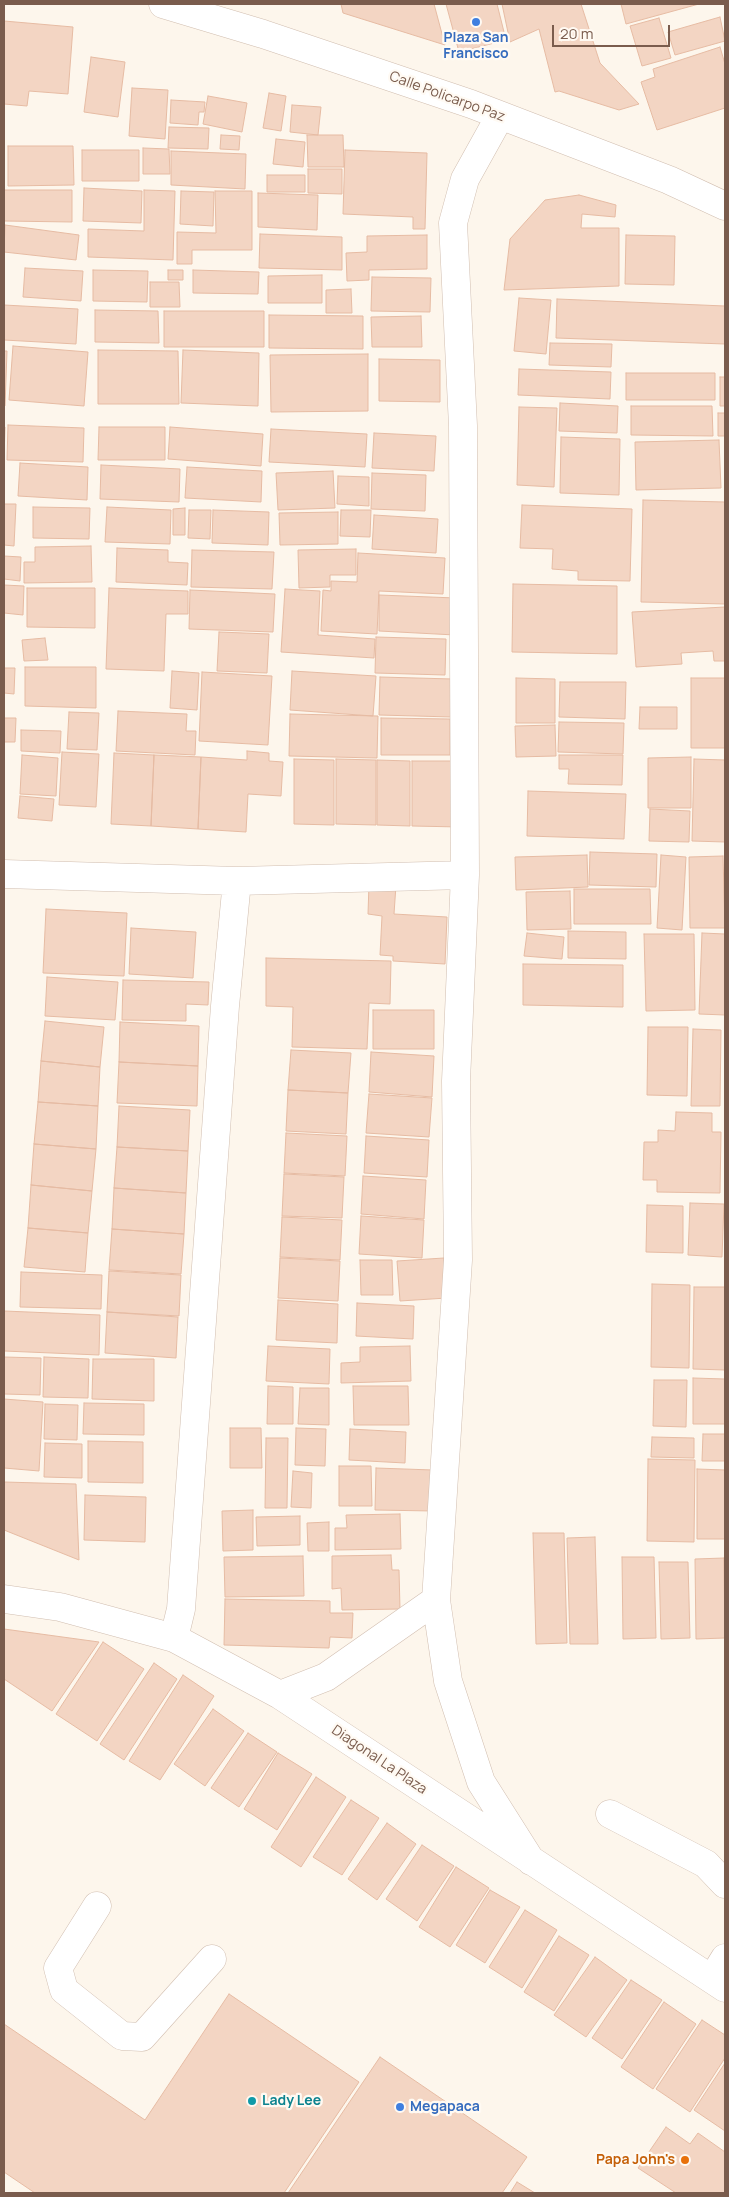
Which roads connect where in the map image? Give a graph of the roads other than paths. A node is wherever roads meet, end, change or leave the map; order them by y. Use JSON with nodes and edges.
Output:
{"nodes":[{"id":1,"x":164,"y":4,"type":"edge"},
{"id":2,"x":500,"y":116,"type":"junction"},
{"id":3,"x":725,"y":206,"type":"edge"},
{"id":4,"x":4,"y":874,"type":"edge"},
{"id":5,"x":465,"y":875,"type":"junction"},
{"id":6,"x":237,"y":881,"type":"junction"},
{"id":7,"x":4,"y":1599,"type":"edge"},
{"id":8,"x":436,"y":1600,"type":"junction"},
{"id":9,"x":174,"y":1638,"type":"junction"},
{"id":10,"x":280,"y":1694,"type":"junction"},
{"id":11,"x":610,"y":1814,"type":"dead end"},
{"id":12,"x":531,"y":1861,"type":"junction"},
{"id":13,"x":725,"y":1884,"type":"edge"},
{"id":14,"x":97,"y":1906,"type":"dead end"},
{"id":15,"x":212,"y":1960,"type":"dead end"},
{"id":16,"x":721,"y":1975,"type":"edge"}],
"edges":[{"from":1,"to":2,"type":"street","name":"Calle Policarpo Paz"},
{"from":2,"to":3,"type":"street","name":"Calle Policarpo Paz"},
{"from":2,"to":5,"type":"street"},
{"from":4,"to":6,"type":"street"},
{"from":5,"to":6,"type":"street"},
{"from":5,"to":8,"type":"street"},
{"from":6,"to":9,"type":"street"},
{"from":7,"to":9,"type":"street","name":"Diagonal La Plaza"},
{"from":8,"to":10,"type":"street"},
{"from":8,"to":12,"type":"street"},
{"from":9,"to":10,"type":"street","name":"Diagonal La Plaza"},
{"from":10,"to":12,"type":"street","name":"Diagonal La Plaza"},
{"from":11,"to":13,"type":"street"},
{"from":12,"to":16,"type":"street","name":"Diagonal La Plaza"},
{"from":14,"to":15,"type":"street"}]}
